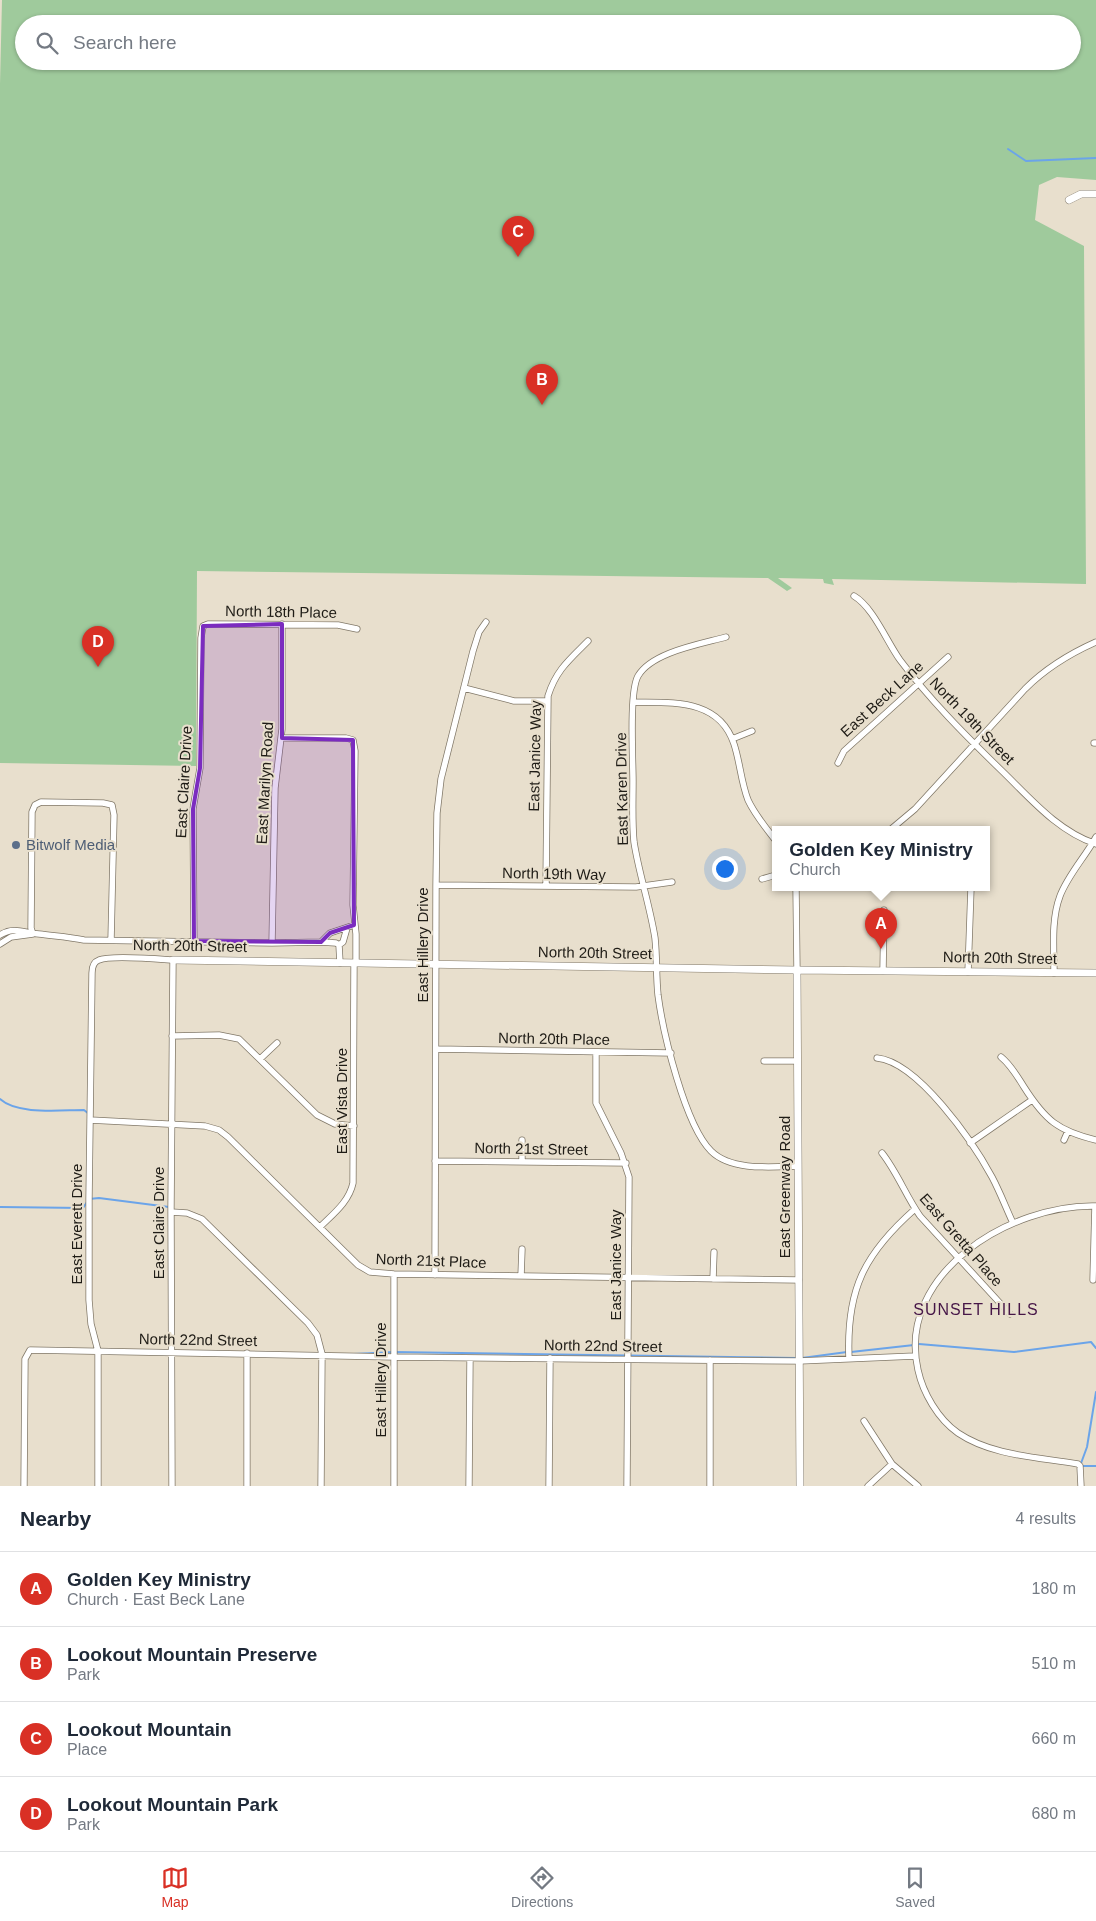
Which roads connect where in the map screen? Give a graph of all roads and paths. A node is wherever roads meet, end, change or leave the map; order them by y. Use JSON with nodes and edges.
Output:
{"nodes":[{"id":1,"x":1096,"y":194,"type":"edge"},
{"id":2,"x":1069,"y":200,"type":"dead end"},
{"id":3,"x":854,"y":596,"type":"dead end"},
{"id":4,"x":486,"y":622,"type":"dead end"},
{"id":5,"x":282,"y":624,"type":"junction"},
{"id":6,"x":204,"y":626,"type":"joint"},
{"id":7,"x":357,"y":629,"type":"dead end"},
{"id":8,"x":726,"y":637,"type":"dead end"},
{"id":9,"x":588,"y":641,"type":"dead end"},
{"id":10,"x":1096,"y":643,"type":"edge"},
{"id":11,"x":948,"y":657,"type":"dead end"},
{"id":12,"x":917,"y":683,"type":"junction"},
{"id":13,"x":464,"y":688,"type":"junction"},
{"id":14,"x":548,"y":701,"type":"junction"},
{"id":15,"x":634,"y":702,"type":"junction"},
{"id":16,"x":752,"y":731,"type":"dead end"},
{"id":17,"x":281,"y":738,"type":"junction"},
{"id":18,"x":732,"y":739,"type":"junction"},
{"id":19,"x":975,"y":744,"type":"junction"},
{"id":20,"x":838,"y":763,"type":"dead end"},
{"id":21,"x":895,"y":826,"type":"edge"},
{"id":22,"x":772,"y":836,"type":"edge"},
{"id":23,"x":1095,"y":841,"type":"edge"},
{"id":24,"x":772,"y":876,"type":"edge"},
{"id":25,"x":762,"y":879,"type":"dead end"},
{"id":26,"x":672,"y":882,"type":"dead end"},
{"id":27,"x":436,"y":885,"type":"junction"},
{"id":28,"x":546,"y":886,"type":"junction"},
{"id":29,"x":644,"y":887,"type":"junction"},
{"id":30,"x":796,"y":891,"type":"edge"},
{"id":31,"x":971,"y":891,"type":"edge"},
{"id":32,"x":884,"y":910,"type":"dead end"},
{"id":33,"x":354,"y":925,"type":"junction"},
{"id":34,"x":347,"y":928,"type":"junction"},
{"id":35,"x":33,"y":934,"type":"junction"},
{"id":36,"x":0,"y":935,"type":"edge"},
{"id":37,"x":344,"y":939,"type":"junction"},
{"id":38,"x":112,"y":940,"type":"junction"},
{"id":39,"x":194,"y":941,"type":"junction"},
{"id":40,"x":356,"y":941,"type":"junction"},
{"id":41,"x":322,"y":942,"type":"junction"},
{"id":42,"x":272,"y":943,"type":"junction"},
{"id":43,"x":0,"y":944,"type":"edge"},
{"id":44,"x":339,"y":945,"type":"junction"},
{"id":45,"x":173,"y":960,"type":"junction"},
{"id":46,"x":95,"y":962,"type":"joint"},
{"id":47,"x":340,"y":963,"type":"junction"},
{"id":48,"x":355,"y":963,"type":"junction"},
{"id":49,"x":436,"y":964,"type":"junction"},
{"id":50,"x":657,"y":968,"type":"junction"},
{"id":51,"x":797,"y":970,"type":"junction"},
{"id":52,"x":883,"y":971,"type":"junction"},
{"id":53,"x":968,"y":972,"type":"junction"},
{"id":54,"x":1054,"y":973,"type":"junction"},
{"id":55,"x":1096,"y":973,"type":"edge"},
{"id":56,"x":172,"y":1036,"type":"junction"},
{"id":57,"x":277,"y":1042,"type":"dead end"},
{"id":58,"x":436,"y":1049,"type":"junction"},
{"id":59,"x":596,"y":1052,"type":"junction"},
{"id":60,"x":671,"y":1053,"type":"junction"},
{"id":61,"x":1001,"y":1057,"type":"dead end"},
{"id":62,"x":877,"y":1058,"type":"dead end"},
{"id":63,"x":260,"y":1059,"type":"junction"},
{"id":64,"x":764,"y":1061,"type":"dead end"},
{"id":65,"x":797,"y":1061,"type":"junction"},
{"id":66,"x":1032,"y":1100,"type":"junction"},
{"id":67,"x":90,"y":1120,"type":"junction"},
{"id":68,"x":172,"y":1124,"type":"junction"},
{"id":69,"x":354,"y":1126,"type":"junction"},
{"id":70,"x":1068,"y":1131,"type":"junction"},
{"id":71,"x":522,"y":1140,"type":"dead end"},
{"id":72,"x":1064,"y":1140,"type":"dead end"},
{"id":73,"x":1096,"y":1140,"type":"edge"},
{"id":74,"x":970,"y":1143,"type":"junction"},
{"id":75,"x":882,"y":1153,"type":"dead end"},
{"id":76,"x":436,"y":1160,"type":"junction"},
{"id":77,"x":522,"y":1162,"type":"junction"},
{"id":78,"x":626,"y":1163,"type":"junction"},
{"id":79,"x":798,"y":1166,"type":"junction"},
{"id":80,"x":1095,"y":1206,"type":"edge"},
{"id":81,"x":915,"y":1209,"type":"junction"},
{"id":82,"x":171,"y":1212,"type":"junction"},
{"id":83,"x":1013,"y":1223,"type":"junction"},
{"id":84,"x":320,"y":1227,"type":"junction"},
{"id":85,"x":522,"y":1249,"type":"dead end"},
{"id":86,"x":714,"y":1252,"type":"dead end"},
{"id":87,"x":958,"y":1259,"type":"junction"},
{"id":88,"x":394,"y":1274,"type":"junction"},
{"id":89,"x":436,"y":1275,"type":"junction"},
{"id":90,"x":521,"y":1276,"type":"junction"},
{"id":91,"x":628,"y":1278,"type":"junction"},
{"id":92,"x":713,"y":1279,"type":"junction"},
{"id":93,"x":799,"y":1280,"type":"junction"},
{"id":94,"x":1093,"y":1280,"type":"dead end"},
{"id":95,"x":1010,"y":1314,"type":"dead end"},
{"id":96,"x":98,"y":1351,"type":"junction"},
{"id":97,"x":172,"y":1352,"type":"junction"},
{"id":98,"x":247,"y":1353,"type":"junction"},
{"id":99,"x":322,"y":1354,"type":"junction"},
{"id":100,"x":914,"y":1356,"type":"junction"},
{"id":101,"x":394,"y":1357,"type":"junction"},
{"id":102,"x":470,"y":1358,"type":"junction"},
{"id":103,"x":550,"y":1358,"type":"junction"},
{"id":104,"x":628,"y":1359,"type":"junction"},
{"id":105,"x":849,"y":1359,"type":"junction"},
{"id":106,"x":710,"y":1360,"type":"junction"},
{"id":107,"x":799,"y":1361,"type":"junction"},
{"id":108,"x":864,"y":1421,"type":"dead end"},
{"id":109,"x":892,"y":1464,"type":"junction"},
{"id":110,"x":24,"y":1486,"type":"edge"},
{"id":111,"x":98,"y":1486,"type":"edge"},
{"id":112,"x":172,"y":1486,"type":"edge"},
{"id":113,"x":247,"y":1486,"type":"edge"},
{"id":114,"x":321,"y":1486,"type":"edge"},
{"id":115,"x":394,"y":1486,"type":"edge"},
{"id":116,"x":469,"y":1486,"type":"edge"},
{"id":117,"x":549,"y":1486,"type":"edge"},
{"id":118,"x":627,"y":1486,"type":"edge"},
{"id":119,"x":710,"y":1486,"type":"edge"},
{"id":120,"x":800,"y":1486,"type":"edge"},
{"id":121,"x":868,"y":1486,"type":"edge"},
{"id":122,"x":918,"y":1486,"type":"edge"},
{"id":123,"x":1081,"y":1486,"type":"edge"}],
"edges":[{"from":1,"to":2,"type":"street"},
{"from":3,"to":12,"type":"street","name":"North 19th Street"},
{"from":4,"to":13,"type":"street","name":"East Hillery Drive"},
{"from":5,"to":6,"type":"street","name":"North 18th Place"},
{"from":5,"to":7,"type":"street","name":"North 18th Place"},
{"from":5,"to":17,"type":"street","name":"East Marilyn Road"},
{"from":6,"to":39,"type":"street","name":"East Claire Drive"},
{"from":8,"to":15,"type":"street","name":"East Karen Drive"},
{"from":9,"to":14,"type":"street","name":"East Janice Way"},
{"from":10,"to":19,"type":"street"},
{"from":11,"to":12,"type":"street","name":"East Beck Lane"},
{"from":12,"to":19,"type":"street","name":"North 19th Street"},
{"from":12,"to":20,"type":"street","name":"East Beck Lane"},
{"from":13,"to":14,"type":"street"},
{"from":13,"to":27,"type":"street","name":"East Hillery Drive"},
{"from":14,"to":28,"type":"street","name":"East Janice Way"},
{"from":15,"to":18,"type":"street"},
{"from":15,"to":29,"type":"street","name":"East Karen Drive"},
{"from":16,"to":18,"type":"street"},
{"from":17,"to":33,"type":"street","name":"East Vista Drive"},
{"from":17,"to":42,"type":"street","name":"East Marilyn Road"},
{"from":18,"to":22,"type":"street"},
{"from":19,"to":21,"type":"street"},
{"from":19,"to":23,"type":"street","name":"North 19th Street"},
{"from":23,"to":54,"type":"street"},
{"from":24,"to":25,"type":"street"},
{"from":26,"to":29,"type":"street","name":"North 19th Way"},
{"from":27,"to":28,"type":"street","name":"North 19th Way"},
{"from":27,"to":49,"type":"street","name":"East Hillery Drive"},
{"from":28,"to":29,"type":"street","name":"North 19th Way"},
{"from":29,"to":50,"type":"street","name":"East Karen Drive"},
{"from":30,"to":51,"type":"street","name":"East Greenway Road"},
{"from":31,"to":53,"type":"street"},
{"from":32,"to":52,"type":"street"},
{"from":33,"to":34,"type":"street"},
{"from":33,"to":40,"type":"street","name":"East Vista Drive"},
{"from":34,"to":37,"type":"street"},
{"from":34,"to":41,"type":"street"},
{"from":35,"to":36,"type":"street"},
{"from":35,"to":38,"type":"street"},
{"from":35,"to":38,"type":"street"},
{"from":35,"to":43,"type":"street"},
{"from":37,"to":40,"type":"street"},
{"from":37,"to":44,"type":"street"},
{"from":38,"to":39,"type":"street"},
{"from":39,"to":42,"type":"street"},
{"from":40,"to":48,"type":"street","name":"East Vista Drive"},
{"from":41,"to":42,"type":"street"},
{"from":41,"to":44,"type":"street"},
{"from":44,"to":47,"type":"street"},
{"from":45,"to":46,"type":"street","name":"North 20th Street"},
{"from":45,"to":47,"type":"street","name":"North 20th Street"},
{"from":45,"to":56,"type":"street","name":"East Claire Drive"},
{"from":46,"to":67,"type":"street","name":"East Everett Drive"},
{"from":47,"to":48,"type":"street","name":"North 20th Street"},
{"from":48,"to":49,"type":"street","name":"North 20th Street"},
{"from":48,"to":69,"type":"street","name":"East Vista Drive"},
{"from":49,"to":50,"type":"street","name":"North 20th Street"},
{"from":49,"to":58,"type":"street","name":"East Hillery Drive"},
{"from":50,"to":51,"type":"street","name":"North 20th Street"},
{"from":50,"to":60,"type":"street","name":"East Karen Drive"},
{"from":51,"to":52,"type":"street","name":"North 20th Street"},
{"from":51,"to":65,"type":"street","name":"East Greenway Road"},
{"from":52,"to":53,"type":"street","name":"North 20th Street"},
{"from":53,"to":54,"type":"street","name":"North 20th Street"},
{"from":54,"to":55,"type":"street","name":"North 20th Street"},
{"from":56,"to":63,"type":"street"},
{"from":56,"to":68,"type":"street","name":"East Claire Drive"},
{"from":57,"to":63,"type":"street"},
{"from":58,"to":59,"type":"street","name":"North 20th Place"},
{"from":58,"to":76,"type":"street","name":"East Hillery Drive"},
{"from":59,"to":60,"type":"street","name":"North 20th Place"},
{"from":59,"to":78,"type":"street","name":"East Janice Way"},
{"from":60,"to":79,"type":"street","name":"East Karen Drive"},
{"from":61,"to":66,"type":"street"},
{"from":62,"to":74,"type":"street"},
{"from":63,"to":69,"type":"street"},
{"from":64,"to":65,"type":"street"},
{"from":65,"to":79,"type":"street","name":"East Greenway Road"},
{"from":66,"to":70,"type":"street"},
{"from":66,"to":74,"type":"street"},
{"from":67,"to":68,"type":"street","name":"North 21st Place"},
{"from":67,"to":96,"type":"street","name":"East Everett Drive"},
{"from":68,"to":82,"type":"street","name":"East Claire Drive"},
{"from":68,"to":84,"type":"street","name":"North 21st Place"},
{"from":69,"to":84,"type":"street","name":"East Vista Drive"},
{"from":70,"to":72,"type":"street"},
{"from":70,"to":73,"type":"street"},
{"from":71,"to":77,"type":"street"},
{"from":74,"to":83,"type":"street"},
{"from":75,"to":81,"type":"street","name":"East Gretta Place"},
{"from":76,"to":77,"type":"street","name":"North 21st Street"},
{"from":76,"to":89,"type":"street","name":"East Hillery Drive"},
{"from":77,"to":78,"type":"street","name":"North 21st Street"},
{"from":78,"to":91,"type":"street","name":"East Janice Way"},
{"from":79,"to":93,"type":"street","name":"East Greenway Road"},
{"from":80,"to":83,"type":"street"},
{"from":80,"to":94,"type":"street"},
{"from":81,"to":87,"type":"street","name":"East Gretta Place"},
{"from":81,"to":105,"type":"street"},
{"from":82,"to":97,"type":"street","name":"East Claire Drive"},
{"from":82,"to":99,"type":"street"},
{"from":83,"to":87,"type":"street"},
{"from":84,"to":88,"type":"street","name":"North 21st Place"},
{"from":85,"to":90,"type":"street"},
{"from":86,"to":92,"type":"street"},
{"from":87,"to":95,"type":"street","name":"East Gretta Place"},
{"from":87,"to":100,"type":"street"},
{"from":88,"to":89,"type":"street","name":"North 21st Place"},
{"from":88,"to":101,"type":"street","name":"East Hillery Drive"},
{"from":89,"to":90,"type":"street","name":"North 21st Place"},
{"from":90,"to":91,"type":"street","name":"North 21st Place"},
{"from":91,"to":92,"type":"street","name":"North 21st Place"},
{"from":91,"to":104,"type":"street","name":"East Janice Way"},
{"from":92,"to":93,"type":"street","name":"North 21st Place"},
{"from":93,"to":107,"type":"street","name":"East Greenway Road"},
{"from":96,"to":97,"type":"street","name":"North 22nd Street"},
{"from":96,"to":110,"type":"street","name":"North 22nd Street"},
{"from":96,"to":111,"type":"street","name":"East Everett Drive"},
{"from":97,"to":98,"type":"street","name":"North 22nd Street"},
{"from":97,"to":112,"type":"street","name":"East Claire Drive"},
{"from":98,"to":99,"type":"street","name":"North 22nd Street"},
{"from":98,"to":113,"type":"street"},
{"from":99,"to":101,"type":"street","name":"North 22nd Street"},
{"from":99,"to":114,"type":"street"},
{"from":100,"to":105,"type":"street","name":"North 22nd Street"},
{"from":100,"to":123,"type":"street"},
{"from":101,"to":102,"type":"street","name":"North 22nd Street"},
{"from":101,"to":115,"type":"street","name":"East Hillery Drive"},
{"from":102,"to":103,"type":"street","name":"North 22nd Street"},
{"from":102,"to":116,"type":"street"},
{"from":103,"to":104,"type":"street","name":"North 22nd Street"},
{"from":103,"to":117,"type":"street"},
{"from":104,"to":106,"type":"street","name":"North 22nd Street"},
{"from":104,"to":118,"type":"street","name":"East Janice Way"},
{"from":105,"to":107,"type":"street","name":"North 22nd Street"},
{"from":106,"to":107,"type":"street","name":"North 22nd Street"},
{"from":106,"to":119,"type":"street"},
{"from":107,"to":120,"type":"street","name":"East Greenway Road"},
{"from":108,"to":109,"type":"street"},
{"from":109,"to":121,"type":"street"},
{"from":109,"to":122,"type":"street"}]}
